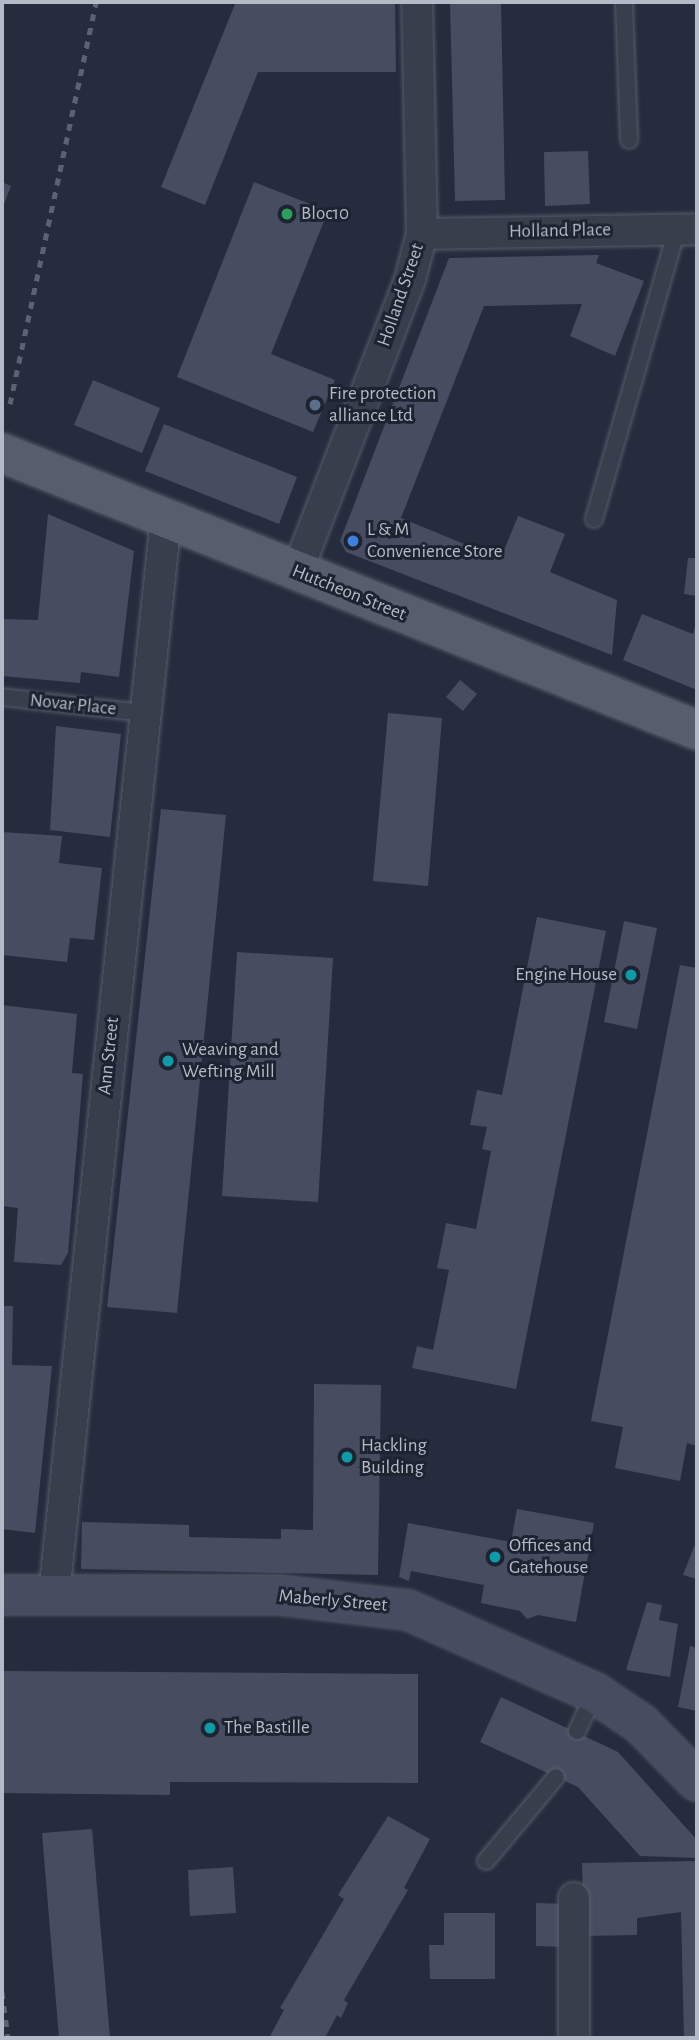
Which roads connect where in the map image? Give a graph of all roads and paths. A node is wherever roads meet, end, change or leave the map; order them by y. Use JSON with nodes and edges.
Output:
{"nodes":[{"id":1,"x":418,"y":2,"type":"edge"},
{"id":2,"x":624,"y":2,"type":"edge"},
{"id":3,"x":629,"y":140,"type":"dead end"},
{"id":4,"x":687,"y":229,"type":"edge"},
{"id":5,"x":422,"y":234,"type":"junction"},
{"id":6,"x":2,"y":453,"type":"edge"},
{"id":7,"x":166,"y":518,"type":"junction"},
{"id":8,"x":594,"y":519,"type":"dead end"},
{"id":9,"x":297,"y":572,"type":"junction"},
{"id":10,"x":2,"y":697,"type":"edge"},
{"id":11,"x":144,"y":713,"type":"junction"},
{"id":12,"x":697,"y":730,"type":"edge"},
{"id":13,"x":2,"y":1595,"type":"edge"},
{"id":14,"x":54,"y":1595,"type":"junction"},
{"id":15,"x":595,"y":1693,"type":"junction"},
{"id":16,"x":577,"y":1731,"type":"dead end"},
{"id":17,"x":556,"y":1777,"type":"dead end"},
{"id":18,"x":697,"y":1781,"type":"edge"},
{"id":19,"x":486,"y":1861,"type":"dead end"},
{"id":20,"x":574,"y":1898,"type":"dead end"},
{"id":21,"x":574,"y":2038,"type":"edge"}],
"edges":[{"from":1,"to":5,"type":"street","name":"Holland Street"},
{"from":2,"to":3,"type":"lane"},
{"from":4,"to":5,"type":"street","name":"Holland Place"},
{"from":4,"to":8,"type":"lane"},
{"from":5,"to":9,"type":"street","name":"Holland Street"},
{"from":6,"to":7,"type":"main road","name":"Hutcheon Street"},
{"from":7,"to":9,"type":"main road","name":"Hutcheon Street"},
{"from":7,"to":11,"type":"street","name":"Ann Street"},
{"from":9,"to":12,"type":"main road","name":"Hutcheon Street"},
{"from":10,"to":11,"type":"lane","name":"Novar Place"},
{"from":11,"to":14,"type":"street","name":"Ann Street"},
{"from":13,"to":14,"type":"street","name":"Maberly Street"},
{"from":14,"to":15,"type":"street","name":"Maberly Street"},
{"from":15,"to":16,"type":"lane"},
{"from":15,"to":18,"type":"street","name":"Maberly Street"},
{"from":17,"to":19,"type":"lane"},
{"from":20,"to":21,"type":"street"}]}
